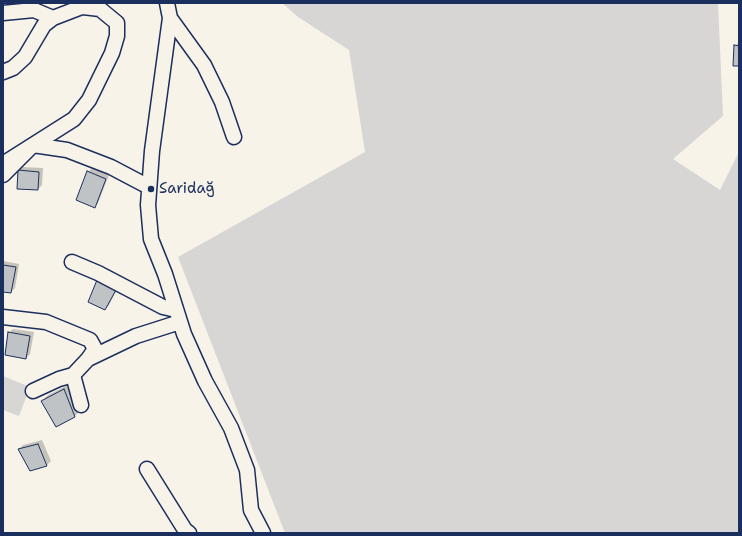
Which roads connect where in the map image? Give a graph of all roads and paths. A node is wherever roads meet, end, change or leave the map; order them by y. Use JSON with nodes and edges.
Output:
{"nodes":[{"id":1,"x":167,"y":3,"type":"edge"},
{"id":2,"x":88,"y":5,"type":"edge"},
{"id":3,"x":3,"y":13,"type":"edge"},
{"id":4,"x":53,"y":18,"type":"junction"},
{"id":5,"x":170,"y":18,"type":"junction"},
{"id":6,"x":3,"y":72,"type":"edge"},
{"id":7,"x":234,"y":137,"type":"dead end"},
{"id":8,"x":33,"y":145,"type":"junction"},
{"id":9,"x":3,"y":164,"type":"edge"},
{"id":10,"x":3,"y":175,"type":"edge"},
{"id":11,"x":149,"y":187,"type":"junction"},
{"id":12,"x":72,"y":262,"type":"dead end"},
{"id":13,"x":178,"y":316,"type":"junction"},
{"id":14,"x":3,"y":317,"type":"edge"},
{"id":15,"x":88,"y":359,"type":"junction"},
{"id":16,"x":73,"y":375,"type":"junction"},
{"id":17,"x":32,"y":391,"type":"dead end"},
{"id":18,"x":81,"y":404,"type":"dead end"},
{"id":19,"x":147,"y":469,"type":"dead end"},
{"id":20,"x":189,"y":533,"type":"edge"},
{"id":21,"x":263,"y":533,"type":"edge"}],
"edges":[{"from":1,"to":5,"type":"street"},
{"from":2,"to":4,"type":"street"},
{"from":2,"to":8,"type":"street"},
{"from":3,"to":4,"type":"street"},
{"from":4,"to":6,"type":"street"},
{"from":5,"to":7,"type":"street"},
{"from":5,"to":11,"type":"street"},
{"from":8,"to":9,"type":"street"},
{"from":8,"to":10,"type":"street"},
{"from":8,"to":11,"type":"street"},
{"from":11,"to":13,"type":"street"},
{"from":12,"to":13,"type":"street"},
{"from":13,"to":15,"type":"street"},
{"from":13,"to":21,"type":"street"},
{"from":14,"to":15,"type":"street"},
{"from":15,"to":16,"type":"street"},
{"from":16,"to":17,"type":"street"},
{"from":16,"to":18,"type":"street"},
{"from":19,"to":20,"type":"street"}]}
